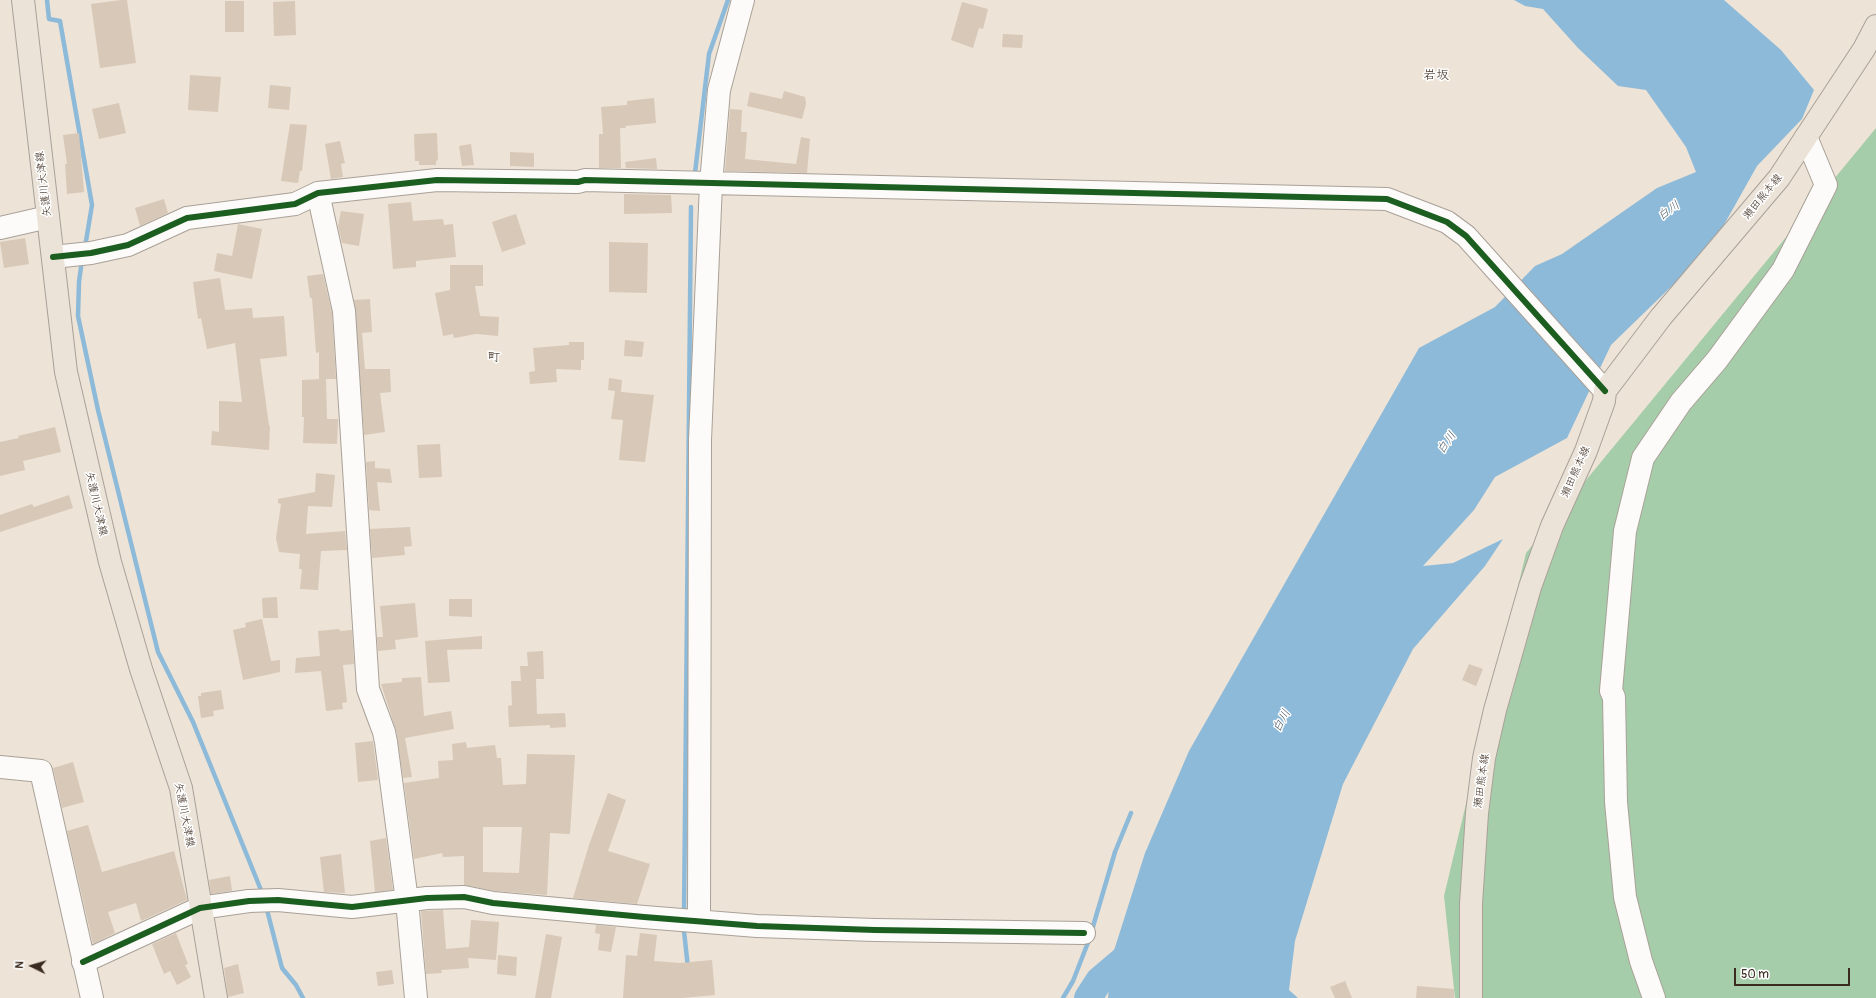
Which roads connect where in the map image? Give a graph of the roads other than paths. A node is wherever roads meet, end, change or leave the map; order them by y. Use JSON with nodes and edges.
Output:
{"nodes":[{"id":1,"x":23,"y":0,"type":"edge"},
{"id":2,"x":743,"y":0,"type":"edge"},
{"id":3,"x":1876,"y":26,"type":"edge"},
{"id":4,"x":1806,"y":137,"type":"junction"},
{"id":5,"x":711,"y":184,"type":"junction"},
{"id":6,"x":318,"y":193,"type":"junction"},
{"id":7,"x":48,"y":217,"type":"junction"},
{"id":8,"x":0,"y":228,"type":"edge"},
{"id":9,"x":72,"y":255,"type":"junction"},
{"id":10,"x":1601,"y":386,"type":"junction"},
{"id":11,"x":0,"y":767,"type":"edge"},
{"id":12,"x":407,"y":901,"type":"junction"},
{"id":13,"x":200,"y":908,"type":"junction"},
{"id":14,"x":699,"y":921,"type":"junction"},
{"id":15,"x":1084,"y":933,"type":"dead end"},
{"id":16,"x":83,"y":962,"type":"junction"},
{"id":17,"x":92,"y":998,"type":"edge"},
{"id":18,"x":216,"y":998,"type":"edge"},
{"id":19,"x":416,"y":998,"type":"edge"},
{"id":20,"x":1471,"y":998,"type":"edge"},
{"id":21,"x":1654,"y":998,"type":"edge"}],
"edges":[{"from":1,"to":7,"type":"main road","name":"矢護川大津線"},
{"from":2,"to":5,"type":"street"},
{"from":3,"to":4,"type":"main road","name":"瀬田熊本線"},
{"from":4,"to":10,"type":"main road","name":"瀬田熊本線"},
{"from":4,"to":21,"type":"street"},
{"from":5,"to":6,"type":"street"},
{"from":5,"to":10,"type":"street"},
{"from":5,"to":14,"type":"street"},
{"from":6,"to":9,"type":"street"},
{"from":6,"to":12,"type":"street"},
{"from":7,"to":8,"type":"street"},
{"from":7,"to":9,"type":"main road","name":"矢護川大津線"},
{"from":9,"to":13,"type":"main road","name":"矢護川大津線"},
{"from":10,"to":20,"type":"main road","name":"瀬田熊本線"},
{"from":11,"to":16,"type":"street"},
{"from":12,"to":13,"type":"street"},
{"from":12,"to":14,"type":"street"},
{"from":12,"to":19,"type":"street"},
{"from":13,"to":16,"type":"street"},
{"from":13,"to":18,"type":"main road","name":"矢護川大津線"},
{"from":14,"to":15,"type":"street"},
{"from":16,"to":17,"type":"street"}]}
